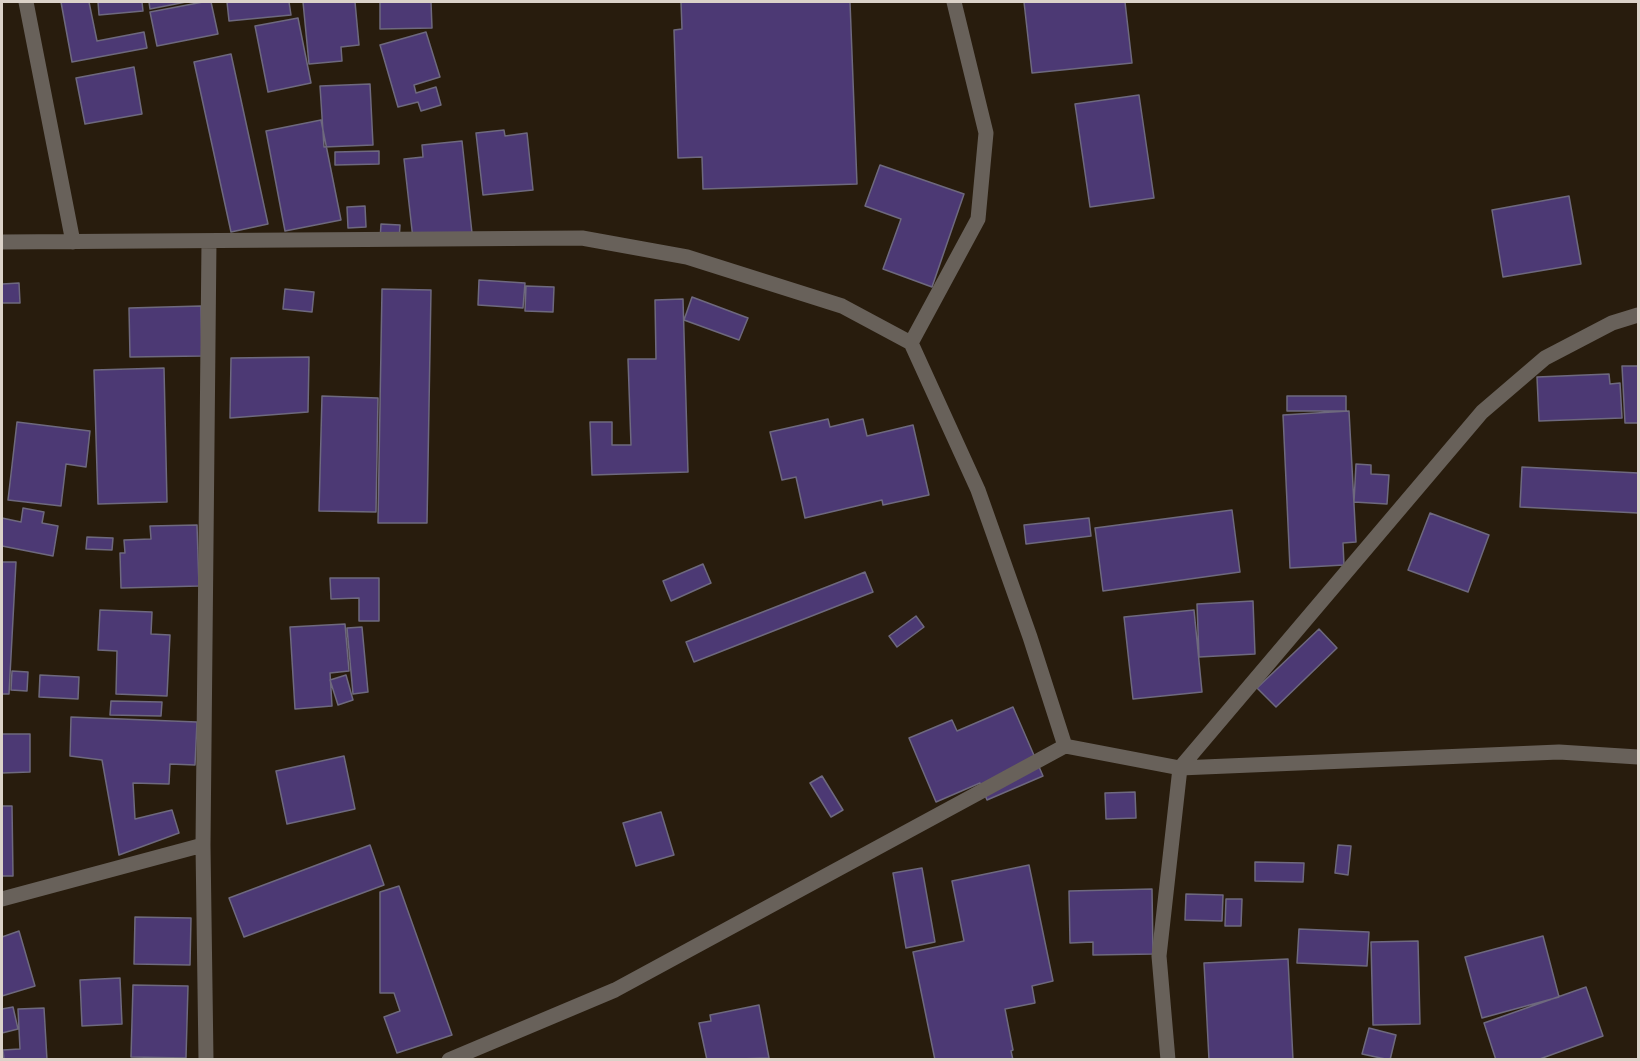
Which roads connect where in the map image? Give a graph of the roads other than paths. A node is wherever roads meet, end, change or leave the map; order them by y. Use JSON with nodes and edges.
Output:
{"nodes":[{"id":1,"x":26,"y":2,"type":"edge"},
{"id":2,"x":954,"y":2,"type":"edge"},
{"id":3,"x":209,"y":241,"type":"junction"},
{"id":4,"x":73,"y":242,"type":"junction"},
{"id":5,"x":2,"y":243,"type":"edge"},
{"id":6,"x":1638,"y":315,"type":"edge"},
{"id":7,"x":911,"y":343,"type":"junction"},
{"id":8,"x":1065,"y":746,"type":"junction"},
{"id":9,"x":1638,"y":757,"type":"edge"},
{"id":10,"x":1180,"y":768,"type":"junction"},
{"id":11,"x":203,"y":845,"type":"junction"},
{"id":12,"x":2,"y":899,"type":"edge"},
{"id":13,"x":206,"y":1059,"type":"edge"},
{"id":14,"x":449,"y":1059,"type":"edge"},
{"id":15,"x":1168,"y":1059,"type":"edge"}],
"edges":[{"from":1,"to":4,"type":"street"},
{"from":2,"to":7,"type":"street"},
{"from":3,"to":4,"type":"street"},
{"from":3,"to":7,"type":"street"},
{"from":3,"to":11,"type":"street"},
{"from":4,"to":5,"type":"street"},
{"from":6,"to":10,"type":"street"},
{"from":7,"to":8,"type":"street"},
{"from":8,"to":10,"type":"street"},
{"from":8,"to":14,"type":"street"},
{"from":9,"to":10,"type":"street"},
{"from":10,"to":15,"type":"street"},
{"from":11,"to":12,"type":"street"},
{"from":11,"to":13,"type":"street"}]}
